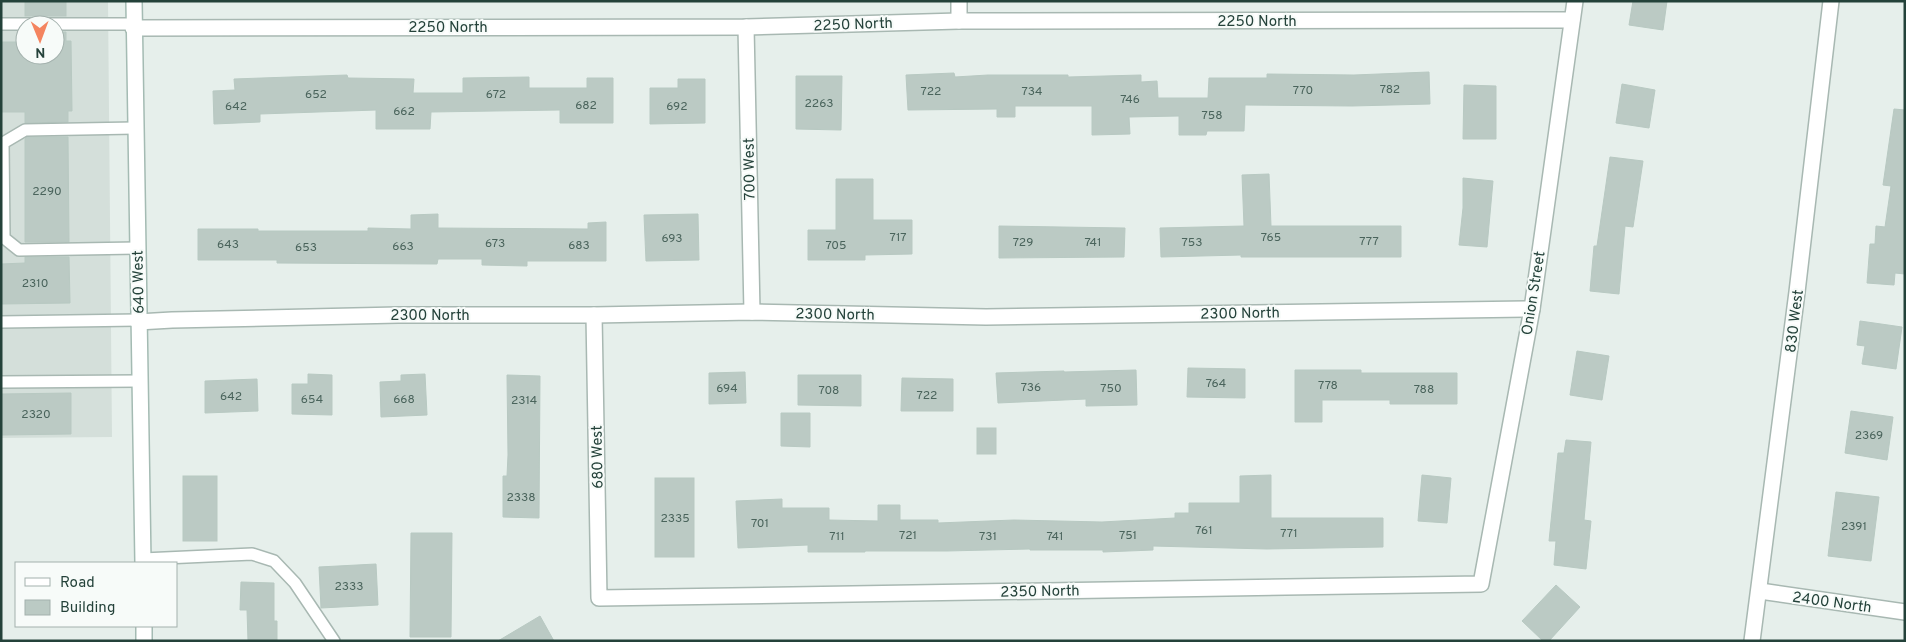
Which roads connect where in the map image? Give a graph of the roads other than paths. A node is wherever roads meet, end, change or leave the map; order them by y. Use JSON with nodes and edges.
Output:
{"nodes":[{"id":1,"x":134,"y":1,"type":"edge"},
{"id":2,"x":959,"y":1,"type":"edge"},
{"id":3,"x":1575,"y":1,"type":"edge"},
{"id":4,"x":1831,"y":1,"type":"edge"},
{"id":5,"x":1572,"y":20,"type":"junction"},
{"id":6,"x":959,"y":21,"type":"junction"},
{"id":7,"x":1,"y":24,"type":"edge"},
{"id":8,"x":134,"y":26,"type":"junction"},
{"id":9,"x":746,"y":27,"type":"junction"},
{"id":10,"x":135,"y":128,"type":"junction"},
{"id":11,"x":137,"y":248,"type":"junction"},
{"id":12,"x":1532,"y":308,"type":"junction"},
{"id":13,"x":752,"y":312,"type":"junction"},
{"id":14,"x":594,"y":315,"type":"junction"},
{"id":15,"x":138,"y":321,"type":"junction"},
{"id":16,"x":1,"y":322,"type":"edge"},
{"id":17,"x":139,"y":381,"type":"junction"},
{"id":18,"x":1,"y":382,"type":"edge"},
{"id":19,"x":143,"y":561,"type":"edge"},
{"id":20,"x":1481,"y":584,"type":"joint"},
{"id":21,"x":1760,"y":591,"type":"junction"},
{"id":22,"x":599,"y":598,"type":"joint"},
{"id":23,"x":1905,"y":612,"type":"edge"},
{"id":24,"x":144,"y":627,"type":"edge"},
{"id":25,"x":144,"y":641,"type":"edge"},
{"id":26,"x":334,"y":641,"type":"edge"},
{"id":27,"x":1752,"y":641,"type":"edge"}],
"edges":[{"from":1,"to":8,"type":"street","name":"640 West"},
{"from":2,"to":6,"type":"street"},
{"from":3,"to":5,"type":"street","name":"Onion Street"},
{"from":4,"to":21,"type":"street","name":"830 West"},
{"from":5,"to":6,"type":"street","name":"2250 North"},
{"from":5,"to":12,"type":"street","name":"Onion Street"},
{"from":6,"to":9,"type":"street","name":"2250 North"},
{"from":7,"to":8,"type":"lane"},
{"from":8,"to":9,"type":"street","name":"2250 North"},
{"from":8,"to":10,"type":"street","name":"640 West"},
{"from":9,"to":13,"type":"street","name":"700 West"},
{"from":10,"to":11,"type":"street","name":"640 West"},
{"from":10,"to":11,"type":"lane"},
{"from":11,"to":15,"type":"street","name":"640 West"},
{"from":12,"to":13,"type":"street","name":"2300 North"},
{"from":12,"to":20,"type":"street","name":"Onion Street"},
{"from":13,"to":14,"type":"street","name":"2300 North"},
{"from":14,"to":15,"type":"street","name":"2300 North"},
{"from":14,"to":22,"type":"street","name":"680 West"},
{"from":15,"to":16,"type":"lane"},
{"from":15,"to":17,"type":"street","name":"640 West"},
{"from":17,"to":18,"type":"lane"},
{"from":17,"to":19,"type":"street","name":"640 West"},
{"from":19,"to":26,"type":"lane"},
{"from":20,"to":22,"type":"street","name":"2350 North"},
{"from":21,"to":23,"type":"street","name":"2400 North"},
{"from":21,"to":27,"type":"street","name":"830 West"},
{"from":24,"to":25,"type":"street"}]}
